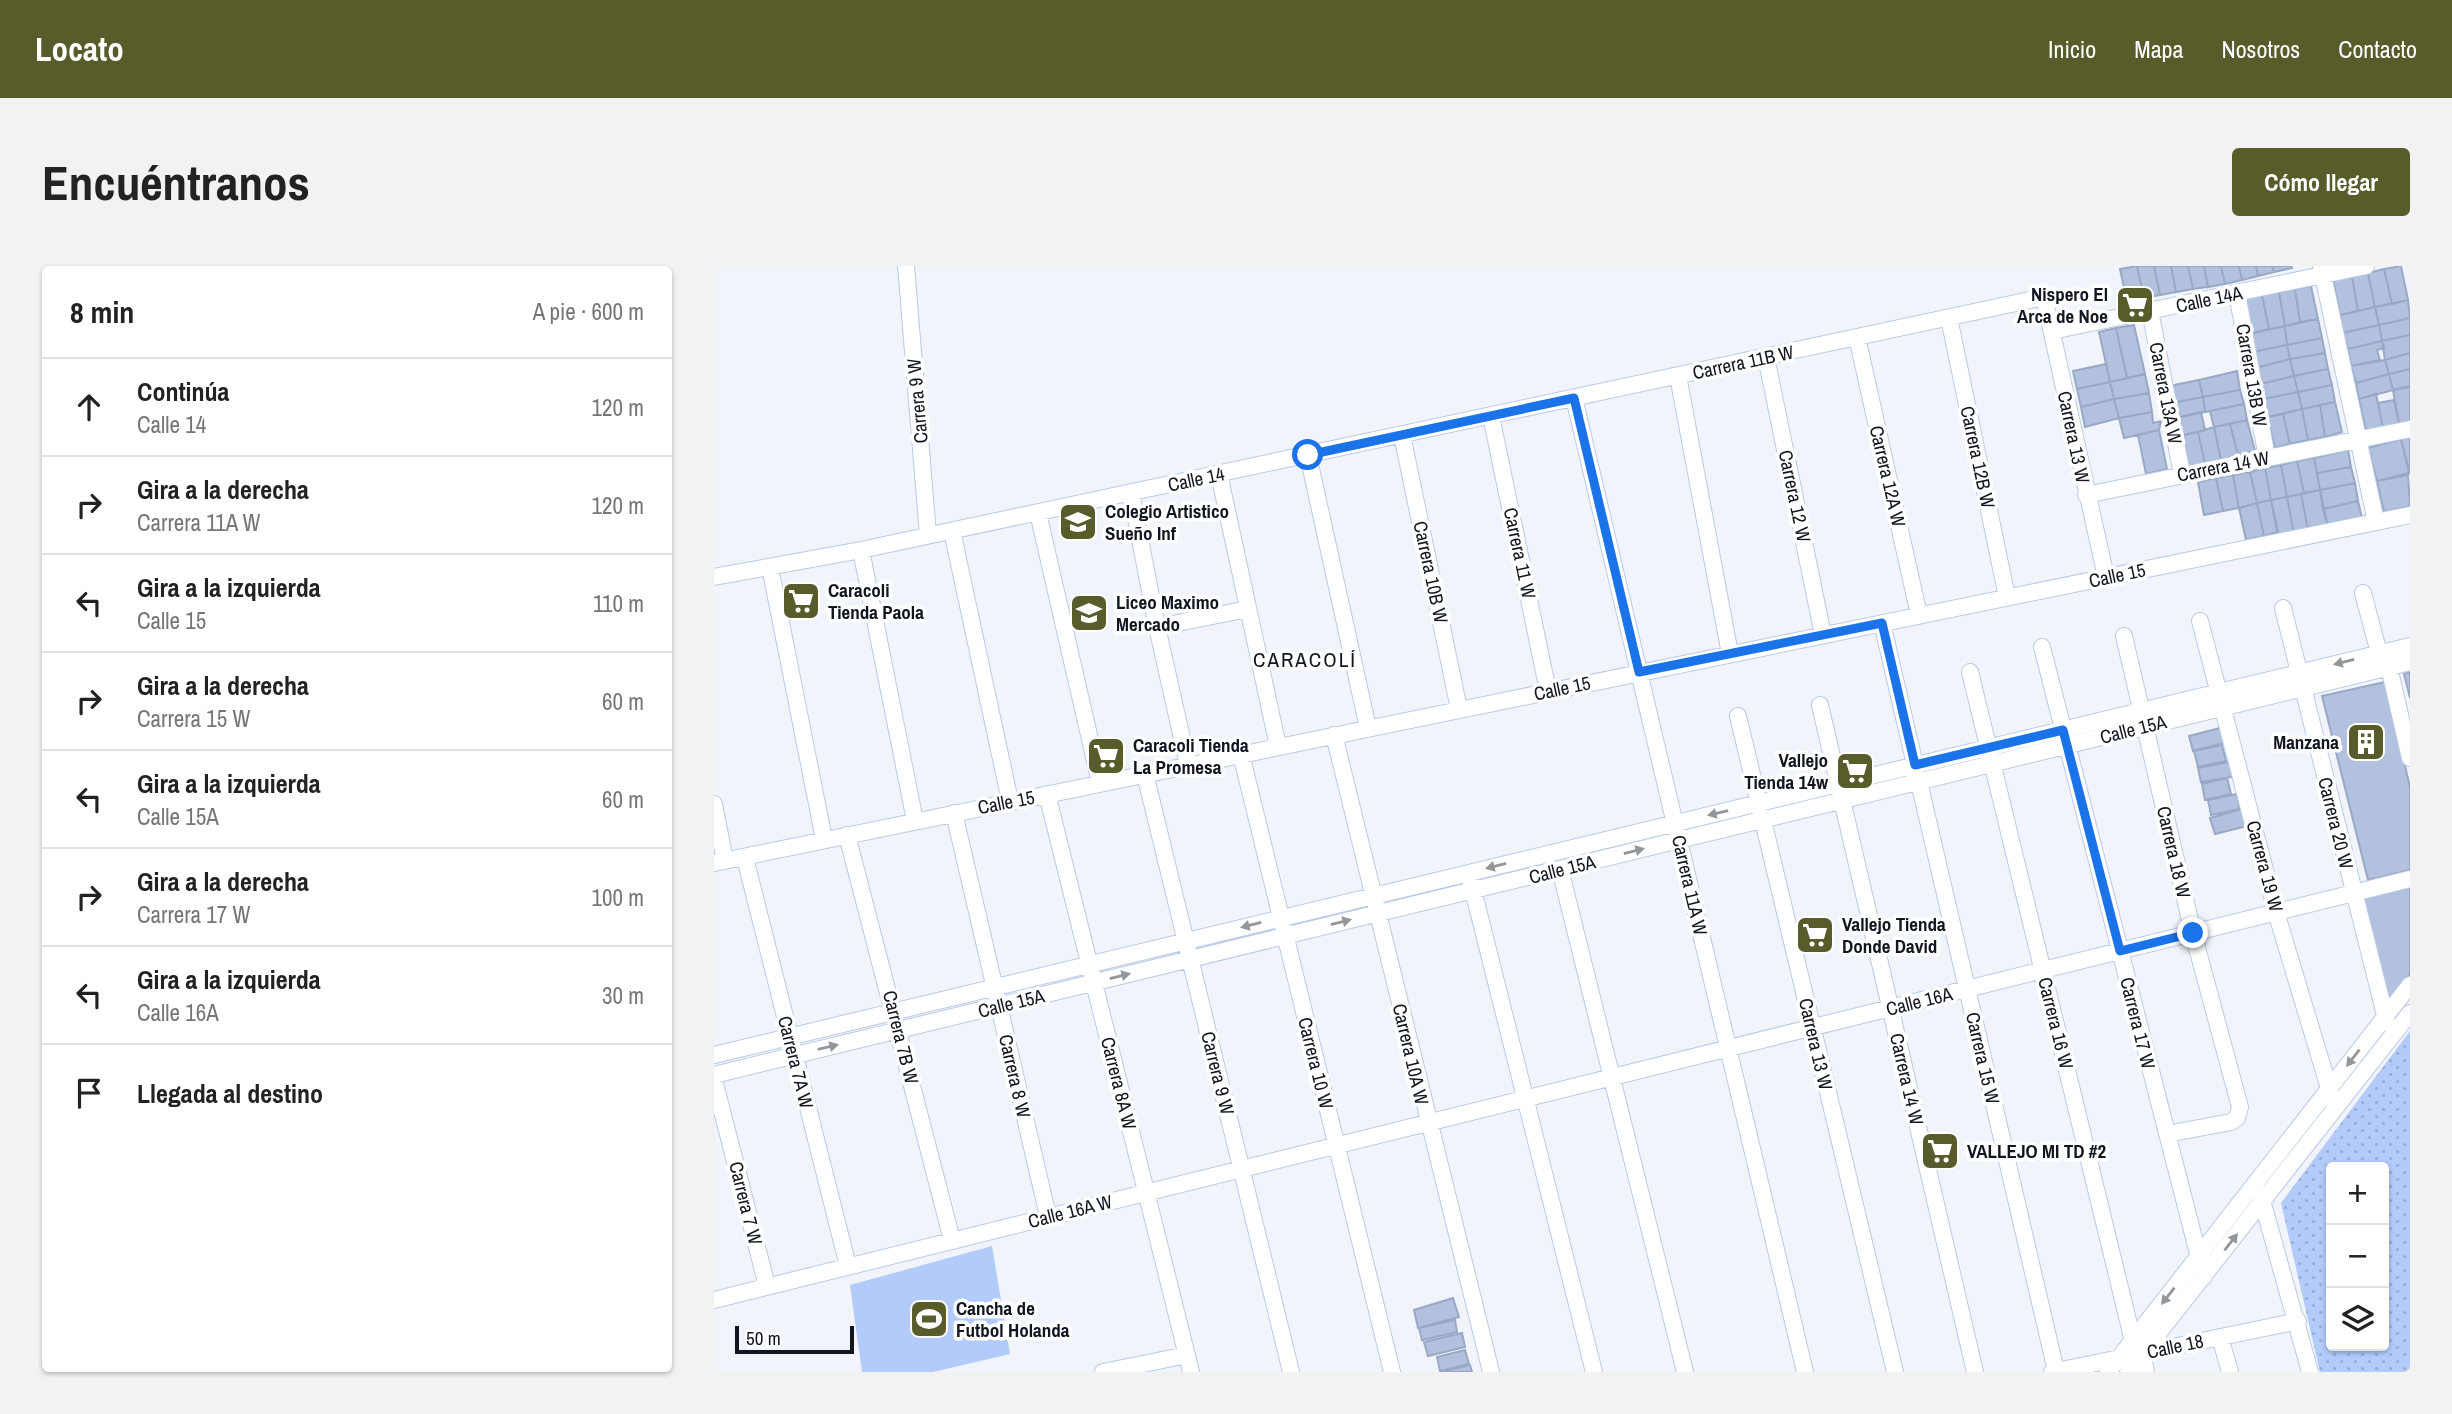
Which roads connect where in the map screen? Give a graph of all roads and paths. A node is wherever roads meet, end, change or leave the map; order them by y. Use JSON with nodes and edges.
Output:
{"nodes":[{"id":1,"x":906,"y":266,"type":"edge"},
{"id":2,"x":2366,"y":266,"type":"edge"},
{"id":3,"x":2323,"y":270,"type":"edge"},
{"id":4,"x":2237,"y":293,"type":"junction"},
{"id":5,"x":2044,"y":298,"type":"joint"},
{"id":6,"x":2150,"y":311,"type":"junction"},
{"id":7,"x":1949,"y":318,"type":"junction"},
{"id":8,"x":2052,"y":331,"type":"junction"},
{"id":9,"x":1857,"y":337,"type":"junction"},
{"id":10,"x":1766,"y":357,"type":"junction"},
{"id":11,"x":1678,"y":376,"type":"junction"},
{"id":12,"x":1574,"y":398,"type":"junction"},
{"id":13,"x":1491,"y":416,"type":"junction"},
{"id":14,"x":2410,"y":429,"type":"edge"},
{"id":15,"x":1402,"y":435,"type":"junction"},
{"id":16,"x":2359,"y":439,"type":"junction"},
{"id":17,"x":1308,"y":455,"type":"junction"},
{"id":18,"x":2267,"y":458,"type":"junction"},
{"id":19,"x":1219,"y":474,"type":"junction"},
{"id":20,"x":2182,"y":474,"type":"junction"},
{"id":21,"x":1131,"y":493,"type":"junction"},
{"id":22,"x":2086,"y":495,"type":"junction"},
{"id":23,"x":1038,"y":513,"type":"junction"},
{"id":24,"x":2410,"y":515,"type":"edge"},
{"id":25,"x":2376,"y":522,"type":"junction"},
{"id":26,"x":952,"y":531,"type":"junction"},
{"id":27,"x":928,"y":536,"type":"junction"},
{"id":28,"x":861,"y":550,"type":"junction"},
{"id":29,"x":770,"y":567,"type":"junction"},
{"id":30,"x":714,"y":577,"type":"edge"},
{"id":31,"x":2106,"y":577,"type":"junction"},
{"id":32,"x":2363,"y":593,"type":"dead end"},
{"id":33,"x":2007,"y":597,"type":"junction"},
{"id":34,"x":2283,"y":608,"type":"dead end"},
{"id":35,"x":1248,"y":609,"type":"junction"},
{"id":36,"x":1919,"y":615,"type":"junction"},
{"id":37,"x":2200,"y":621,"type":"dead end"},
{"id":38,"x":1882,"y":623,"type":"junction"},
{"id":39,"x":1157,"y":627,"type":"junction"},
{"id":40,"x":1823,"y":635,"type":"junction"},
{"id":41,"x":2124,"y":636,"type":"dead end"},
{"id":42,"x":2410,"y":646,"type":"edge"},
{"id":43,"x":2042,"y":647,"type":"dead end"},
{"id":44,"x":2379,"y":653,"type":"junction"},
{"id":45,"x":1730,"y":654,"type":"junction"},
{"id":46,"x":2410,"y":662,"type":"edge"},
{"id":47,"x":2389,"y":667,"type":"junction"},
{"id":48,"x":1639,"y":672,"type":"junction"},
{"id":49,"x":1970,"y":672,"type":"dead end"},
{"id":50,"x":2301,"y":680,"type":"junction"},
{"id":51,"x":1548,"y":691,"type":"junction"},
{"id":52,"x":2221,"y":700,"type":"junction"},
{"id":53,"x":1820,"y":705,"type":"dead end"},
{"id":54,"x":1459,"y":709,"type":"junction"},
{"id":55,"x":1738,"y":716,"type":"dead end"},
{"id":56,"x":2143,"y":719,"type":"junction"},
{"id":57,"x":1368,"y":728,"type":"junction"},
{"id":58,"x":1334,"y":735,"type":"junction"},
{"id":59,"x":2065,"y":738,"type":"junction"},
{"id":60,"x":1278,"y":746,"type":"junction"},
{"id":61,"x":1241,"y":754,"type":"junction"},
{"id":62,"x":1990,"y":756,"type":"junction"},
{"id":63,"x":2410,"y":758,"type":"edge"},
{"id":64,"x":1188,"y":765,"type":"junction"},
{"id":65,"x":1915,"y":765,"type":"junction"},
{"id":66,"x":1145,"y":774,"type":"junction"},
{"id":67,"x":1919,"y":782,"type":"junction"},
{"id":68,"x":1100,"y":783,"type":"junction"},
{"id":69,"x":1839,"y":784,"type":"junction"},
{"id":70,"x":1047,"y":794,"type":"junction"},
{"id":71,"x":1842,"y":800,"type":"junction"},
{"id":72,"x":1010,"y":801,"type":"junction"},
{"id":73,"x":1759,"y":803,"type":"junction"},
{"id":74,"x":714,"y":804,"type":"edge"},
{"id":75,"x":954,"y":813,"type":"junction"},
{"id":76,"x":1763,"y":820,"type":"junction"},
{"id":77,"x":915,"y":821,"type":"junction"},
{"id":78,"x":1675,"y":823,"type":"junction"},
{"id":79,"x":847,"y":835,"type":"junction"},
{"id":80,"x":824,"y":839,"type":"junction"},
{"id":81,"x":1679,"y":840,"type":"junction"},
{"id":82,"x":1575,"y":847,"type":"junction"},
{"id":83,"x":745,"y":858,"type":"junction"},
{"id":84,"x":720,"y":862,"type":"edge"},
{"id":85,"x":1579,"y":864,"type":"junction"},
{"id":86,"x":1560,"y":869,"type":"junction"},
{"id":87,"x":1469,"y":873,"type":"junction"},
{"id":88,"x":2410,"y":879,"type":"edge"},
{"id":89,"x":1473,"y":890,"type":"junction"},
{"id":90,"x":2354,"y":893,"type":"junction"},
{"id":91,"x":1374,"y":896,"type":"junction"},
{"id":92,"x":2276,"y":912,"type":"junction"},
{"id":93,"x":1378,"y":913,"type":"junction"},
{"id":94,"x":1281,"y":918,"type":"junction"},
{"id":95,"x":2193,"y":933,"type":"junction"},
{"id":96,"x":1285,"y":936,"type":"junction"},
{"id":97,"x":1186,"y":941,"type":"junction"},
{"id":98,"x":2120,"y":951,"type":"junction"},
{"id":99,"x":1190,"y":959,"type":"junction"},
{"id":100,"x":1090,"y":964,"type":"junction"},
{"id":101,"x":2043,"y":970,"type":"junction"},
{"id":102,"x":1094,"y":983,"type":"junction"},
{"id":103,"x":2410,"y":985,"type":"edge"},
{"id":104,"x":995,"y":987,"type":"junction"},
{"id":105,"x":1967,"y":989,"type":"junction"},
{"id":106,"x":998,"y":1006,"type":"junction"},
{"id":107,"x":1890,"y":1008,"type":"junction"},
{"id":108,"x":895,"y":1011,"type":"junction"},
{"id":109,"x":2410,"y":1013,"type":"edge"},
{"id":110,"x":2385,"y":1017,"type":"junction"},
{"id":111,"x":1812,"y":1027,"type":"junction"},
{"id":112,"x":900,"y":1030,"type":"junction"},
{"id":113,"x":790,"y":1036,"type":"junction"},
{"id":114,"x":2390,"y":1038,"type":"junction"},
{"id":115,"x":1728,"y":1048,"type":"junction"},
{"id":116,"x":714,"y":1055,"type":"edge"},
{"id":117,"x":795,"y":1055,"type":"junction"},
{"id":118,"x":1610,"y":1077,"type":"junction"},
{"id":119,"x":714,"y":1078,"type":"edge"},
{"id":120,"x":2329,"y":1089,"type":"junction"},
{"id":121,"x":1527,"y":1097,"type":"junction"},
{"id":122,"x":2335,"y":1108,"type":"junction"},
{"id":123,"x":1427,"y":1122,"type":"junction"},
{"id":124,"x":2167,"y":1133,"type":"junction"},
{"id":125,"x":1336,"y":1145,"type":"junction"},
{"id":126,"x":1241,"y":1168,"type":"junction"},
{"id":127,"x":2255,"y":1184,"type":"junction"},
{"id":128,"x":1146,"y":1192,"type":"junction"},
{"id":129,"x":2264,"y":1200,"type":"junction"},
{"id":130,"x":1048,"y":1216,"type":"junction"},
{"id":131,"x":952,"y":1240,"type":"junction"},
{"id":132,"x":2199,"y":1256,"type":"junction"},
{"id":133,"x":848,"y":1266,"type":"junction"},
{"id":134,"x":2204,"y":1277,"type":"junction"},
{"id":135,"x":767,"y":1286,"type":"junction"},
{"id":136,"x":714,"y":1300,"type":"edge"},
{"id":137,"x":2298,"y":1321,"type":"junction"},
{"id":138,"x":2220,"y":1337,"type":"junction"},
{"id":139,"x":2138,"y":1347,"type":"junction"},
{"id":140,"x":1187,"y":1355,"type":"junction"},
{"id":141,"x":2118,"y":1358,"type":"junction"},
{"id":142,"x":1103,"y":1372,"type":"edge"},
{"id":143,"x":1191,"y":1372,"type":"edge"},
{"id":144,"x":1291,"y":1372,"type":"edge"},
{"id":145,"x":1392,"y":1372,"type":"edge"},
{"id":146,"x":1491,"y":1372,"type":"edge"},
{"id":147,"x":1594,"y":1372,"type":"edge"},
{"id":148,"x":1685,"y":1372,"type":"edge"},
{"id":149,"x":1805,"y":1372,"type":"edge"},
{"id":150,"x":1895,"y":1372,"type":"edge"},
{"id":151,"x":1975,"y":1372,"type":"edge"},
{"id":152,"x":2054,"y":1372,"type":"edge"},
{"id":153,"x":2108,"y":1372,"type":"edge"},
{"id":154,"x":2128,"y":1372,"type":"edge"},
{"id":155,"x":2146,"y":1372,"type":"edge"},
{"id":156,"x":2230,"y":1372,"type":"edge"},
{"id":157,"x":2310,"y":1372,"type":"edge"}],
"edges":[{"from":1,"to":27,"type":"street","name":"Carrera 9 W"},
{"from":2,"to":3,"type":"street","name":"Calle 14A"},
{"from":3,"to":4,"type":"street","name":"Calle 14A"},
{"from":3,"to":16,"type":"street"},
{"from":4,"to":6,"type":"street","name":"Calle 14A"},
{"from":4,"to":18,"type":"street","name":"Carrera 13B W"},
{"from":5,"to":7,"type":"street","name":"Carrera 11B W"},
{"from":5,"to":8,"type":"street","name":"Carrera 13 W"},
{"from":6,"to":8,"type":"street","name":"Calle 14A"},
{"from":6,"to":20,"type":"street","name":"Carrera 13A W"},
{"from":7,"to":9,"type":"street","name":"Carrera 11B W"},
{"from":7,"to":33,"type":"street","name":"Carrera 12B W"},
{"from":8,"to":22,"type":"street","name":"Carrera 13 W"},
{"from":9,"to":10,"type":"street","name":"Carrera 11B W"},
{"from":9,"to":36,"type":"street","name":"Carrera 12A W"},
{"from":10,"to":11,"type":"street","name":"Carrera 11B W"},
{"from":10,"to":40,"type":"street","name":"Carrera 12 W"},
{"from":11,"to":12,"type":"street","name":"Calle 14"},
{"from":11,"to":45,"type":"street","name":"Carrera 11B W"},
{"from":12,"to":13,"type":"street","name":"Calle 14"},
{"from":12,"to":48,"type":"street","name":"Carrera 11A W"},
{"from":13,"to":15,"type":"street","name":"Calle 14"},
{"from":13,"to":51,"type":"street","name":"Carrera 11 W"},
{"from":14,"to":16,"type":"street","name":"Carrera 14 W"},
{"from":15,"to":17,"type":"street","name":"Calle 14"},
{"from":15,"to":54,"type":"street","name":"Carrera 10B W"},
{"from":16,"to":18,"type":"street","name":"Carrera 14 W"},
{"from":16,"to":25,"type":"street"},
{"from":17,"to":19,"type":"street","name":"Calle 14"},
{"from":17,"to":57,"type":"street"},
{"from":18,"to":20,"type":"street","name":"Carrera 14 W"},
{"from":19,"to":21,"type":"street","name":"Calle 14"},
{"from":19,"to":35,"type":"street"},
{"from":20,"to":22,"type":"street","name":"Carrera 14 W"},
{"from":21,"to":23,"type":"street","name":"Calle 14"},
{"from":21,"to":39,"type":"street"},
{"from":22,"to":31,"type":"street","name":"Carrera 13 W"},
{"from":23,"to":26,"type":"street","name":"Calle 14"},
{"from":23,"to":68,"type":"street"},
{"from":24,"to":25,"type":"street","name":"Calle 15"},
{"from":25,"to":31,"type":"street","name":"Calle 15"},
{"from":26,"to":27,"type":"street","name":"Calle 14"},
{"from":26,"to":72,"type":"street"},
{"from":27,"to":28,"type":"street","name":"Calle 14"},
{"from":28,"to":29,"type":"street","name":"Calle 14"},
{"from":28,"to":77,"type":"street"},
{"from":29,"to":30,"type":"street","name":"Calle 14"},
{"from":29,"to":80,"type":"street"},
{"from":31,"to":33,"type":"street","name":"Calle 15"},
{"from":32,"to":44,"type":"street"},
{"from":33,"to":36,"type":"street","name":"Calle 15"},
{"from":34,"to":50,"type":"street","name":"Carrera 20 W"},
{"from":35,"to":39,"type":"street"},
{"from":35,"to":60,"type":"street"},
{"from":36,"to":38,"type":"street","name":"Calle 15"},
{"from":37,"to":52,"type":"street","name":"Carrera 19 W"},
{"from":38,"to":40,"type":"street","name":"Calle 15"},
{"from":38,"to":65,"type":"street","name":"Carrera 15 W"},
{"from":39,"to":64,"type":"street"},
{"from":40,"to":45,"type":"street","name":"Calle 15"},
{"from":41,"to":56,"type":"street","name":"Carrera 18 W"},
{"from":42,"to":44,"type":"street","name":"Calle 15A"},
{"from":43,"to":59,"type":"street","name":"Carrera 17 W"},
{"from":44,"to":47,"type":"street"},
{"from":44,"to":50,"type":"street","name":"Calle 15A","one_way":true},
{"from":45,"to":48,"type":"street","name":"Calle 15"},
{"from":46,"to":47,"type":"street","name":"Calle 15A"},
{"from":47,"to":50,"type":"street","name":"Calle 15A"},
{"from":47,"to":63,"type":"street"},
{"from":48,"to":51,"type":"street","name":"Calle 15"},
{"from":48,"to":78,"type":"street","name":"Carrera 11A W"},
{"from":49,"to":62,"type":"street","name":"Carrera 16 W"},
{"from":50,"to":52,"type":"street","name":"Calle 15A"},
{"from":50,"to":90,"type":"street","name":"Carrera 20 W"},
{"from":51,"to":54,"type":"street","name":"Calle 15"},
{"from":52,"to":56,"type":"street","name":"Calle 15A"},
{"from":52,"to":92,"type":"street","name":"Carrera 19 W"},
{"from":53,"to":69,"type":"street","name":"Carrera 14 W"},
{"from":54,"to":57,"type":"street","name":"Calle 15"},
{"from":55,"to":73,"type":"street","name":"Carrera 13 W"},
{"from":56,"to":59,"type":"street","name":"Calle 15A"},
{"from":56,"to":95,"type":"street","name":"Carrera 18 W"},
{"from":57,"to":58,"type":"street","name":"Calle 15"},
{"from":58,"to":60,"type":"street","name":"Calle 15"},
{"from":58,"to":91,"type":"street","name":"Carrera 10A W"},
{"from":59,"to":62,"type":"street","name":"Calle 15A"},
{"from":59,"to":98,"type":"street","name":"Carrera 17 W"},
{"from":60,"to":61,"type":"street","name":"Calle 15"},
{"from":61,"to":64,"type":"street","name":"Calle 15"},
{"from":61,"to":94,"type":"street","name":"Carrera 10 W"},
{"from":62,"to":65,"type":"street","name":"Calle 15A"},
{"from":62,"to":67,"type":"street","name":"Calle 15A"},
{"from":62,"to":101,"type":"street","name":"Carrera 16 W"},
{"from":64,"to":66,"type":"street","name":"Calle 15"},
{"from":65,"to":67,"type":"street","name":"Carrera 15 W"},
{"from":65,"to":69,"type":"street","name":"Calle 15A"},
{"from":66,"to":68,"type":"street","name":"Calle 15"},
{"from":66,"to":97,"type":"street","name":"Carrera 9 W"},
{"from":67,"to":71,"type":"street","name":"Calle 15A"},
{"from":67,"to":105,"type":"street","name":"Carrera 15 W"},
{"from":68,"to":70,"type":"street","name":"Calle 15"},
{"from":69,"to":71,"type":"street","name":"Carrera 14 W"},
{"from":69,"to":73,"type":"street","name":"Calle 15A"},
{"from":70,"to":72,"type":"street","name":"Calle 15"},
{"from":70,"to":100,"type":"street","name":"Carrera 8A W"},
{"from":71,"to":76,"type":"street","name":"Calle 15A"},
{"from":71,"to":107,"type":"street","name":"Carrera 14 W"},
{"from":72,"to":75,"type":"street","name":"Calle 15"},
{"from":73,"to":76,"type":"street","name":"Carrera 13 W"},
{"from":73,"to":78,"type":"street","name":"Calle 15A","one_way":true},
{"from":74,"to":84,"type":"street"},
{"from":75,"to":77,"type":"street","name":"Calle 15"},
{"from":75,"to":104,"type":"street","name":"Carrera 8 W"},
{"from":76,"to":81,"type":"street","name":"Calle 15A"},
{"from":76,"to":111,"type":"street","name":"Carrera 13 W"},
{"from":77,"to":79,"type":"street","name":"Calle 15"},
{"from":78,"to":81,"type":"street","name":"Carrera 11A W"},
{"from":78,"to":82,"type":"street","name":"Calle 15A"},
{"from":79,"to":80,"type":"street","name":"Calle 15"},
{"from":79,"to":108,"type":"street","name":"Carrera 7B W"},
{"from":80,"to":83,"type":"street","name":"Calle 15"},
{"from":85,"to":81,"type":"street","name":"Calle 15A","one_way":true},
{"from":81,"to":115,"type":"street","name":"Carrera 11A W"},
{"from":82,"to":85,"type":"street"},
{"from":82,"to":87,"type":"street","name":"Calle 15A","one_way":true},
{"from":83,"to":84,"type":"street","name":"Calle 15"},
{"from":83,"to":113,"type":"street","name":"Carrera 7A W"},
{"from":85,"to":86,"type":"street","name":"Calle 15A"},
{"from":86,"to":89,"type":"street","name":"Calle 15A"},
{"from":86,"to":118,"type":"street"},
{"from":87,"to":89,"type":"street"},
{"from":87,"to":91,"type":"street","name":"Calle 15A"},
{"from":88,"to":90,"type":"street","name":"Calle 16A"},
{"from":89,"to":93,"type":"street","name":"Calle 15A"},
{"from":89,"to":121,"type":"street"},
{"from":90,"to":92,"type":"street","name":"Calle 16A"},
{"from":90,"to":110,"type":"street","name":"Carrera 20 W"},
{"from":91,"to":93,"type":"street","name":"Carrera 10A W"},
{"from":91,"to":94,"type":"street","name":"Calle 15A"},
{"from":92,"to":95,"type":"street","name":"Calle 16A"},
{"from":92,"to":120,"type":"street","name":"Carrera 19 W"},
{"from":96,"to":93,"type":"street","name":"Calle 15A","one_way":true},
{"from":93,"to":123,"type":"street","name":"Carrera 10A W"},
{"from":94,"to":96,"type":"street","name":"Carrera 10 W"},
{"from":94,"to":97,"type":"street","name":"Calle 15A","one_way":true},
{"from":95,"to":98,"type":"street","name":"Calle 16A"},
{"from":95,"to":124,"type":"street","name":"Carrera 18 W"},
{"from":96,"to":99,"type":"street","name":"Calle 15A"},
{"from":96,"to":125,"type":"street","name":"Carrera 10 W"},
{"from":97,"to":99,"type":"street","name":"Carrera 9 W"},
{"from":97,"to":100,"type":"street","name":"Calle 15A"},
{"from":98,"to":101,"type":"street","name":"Calle 16A"},
{"from":98,"to":124,"type":"street","name":"Carrera 17 W"},
{"from":102,"to":99,"type":"street","name":"Calle 15A","one_way":true},
{"from":99,"to":126,"type":"street","name":"Carrera 9 W"},
{"from":100,"to":102,"type":"street","name":"Carrera 8A W"},
{"from":100,"to":104,"type":"street","name":"Calle 15A"},
{"from":101,"to":105,"type":"street","name":"Calle 16A"},
{"from":101,"to":139,"type":"street","name":"Carrera 16 W"},
{"from":102,"to":106,"type":"street","name":"Calle 15A"},
{"from":102,"to":128,"type":"street","name":"Carrera 8A W"},
{"from":103,"to":110,"type":"street"},
{"from":104,"to":106,"type":"street","name":"Carrera 8 W"},
{"from":104,"to":108,"type":"street","name":"Calle 15A"},
{"from":105,"to":107,"type":"street","name":"Calle 16A"},
{"from":105,"to":152,"type":"street","name":"Carrera 15 W"},
{"from":106,"to":112,"type":"street","name":"Calle 15A"},
{"from":106,"to":130,"type":"street","name":"Carrera 8 W"},
{"from":107,"to":111,"type":"street","name":"Calle 16A"},
{"from":107,"to":151,"type":"street","name":"Carrera 14 W"},
{"from":108,"to":112,"type":"street","name":"Carrera 7B W"},
{"from":108,"to":113,"type":"street","name":"Calle 15A"},
{"from":109,"to":114,"type":"street"},
{"from":110,"to":114,"type":"street","name":"Carrera 20 W"},
{"from":110,"to":120,"type":"street","one_way":true},
{"from":111,"to":115,"type":"street","name":"Calle 16A"},
{"from":111,"to":150,"type":"street","name":"Carrera 13 W"},
{"from":117,"to":112,"type":"street","name":"Calle 15A","one_way":true},
{"from":112,"to":131,"type":"street","name":"Carrera 7B W"},
{"from":113,"to":116,"type":"street","name":"Calle 15A"},
{"from":113,"to":117,"type":"street","name":"Carrera 7A W"},
{"from":114,"to":122,"type":"street"},
{"from":115,"to":118,"type":"street","name":"Calle 16A"},
{"from":115,"to":149,"type":"street","name":"Carrera 11A W"},
{"from":117,"to":119,"type":"street","name":"Calle 15A"},
{"from":117,"to":133,"type":"street","name":"Carrera 7A W"},
{"from":118,"to":121,"type":"street","name":"Calle 16A"},
{"from":118,"to":148,"type":"street"},
{"from":119,"to":135,"type":"street","name":"Carrera 7 W"},
{"from":120,"to":122,"type":"street","name":"Carrera 19 W"},
{"from":120,"to":127,"type":"street"},
{"from":121,"to":123,"type":"street","name":"Calle 16A"},
{"from":121,"to":147,"type":"street"},
{"from":122,"to":129,"type":"street"},
{"from":123,"to":125,"type":"street","name":"Calle 16A W"},
{"from":123,"to":146,"type":"street","name":"Carrera 10A W"},
{"from":124,"to":132,"type":"street","name":"Carrera 17 W"},
{"from":125,"to":126,"type":"street","name":"Calle 16A W"},
{"from":125,"to":145,"type":"street","name":"Carrera 10 W"},
{"from":126,"to":128,"type":"street","name":"Calle 16A W"},
{"from":126,"to":144,"type":"street","name":"Carrera 9 W"},
{"from":127,"to":129,"type":"street"},
{"from":127,"to":132,"type":"street"},
{"from":128,"to":130,"type":"street","name":"Calle 16A W"},
{"from":128,"to":140,"type":"street","name":"Carrera 8A W"},
{"from":134,"to":129,"type":"street","one_way":true},
{"from":129,"to":137,"type":"street"},
{"from":130,"to":131,"type":"street","name":"Calle 16A W"},
{"from":131,"to":133,"type":"street","name":"Calle 16A W"},
{"from":132,"to":134,"type":"street","name":"Carrera 17 W"},
{"from":132,"to":139,"type":"street","one_way":true},
{"from":133,"to":135,"type":"street","name":"Calle 16A W"},
{"from":134,"to":139,"type":"street"},
{"from":135,"to":136,"type":"street","name":"Calle 16A W"},
{"from":137,"to":138,"type":"street","name":"Calle 18"},
{"from":137,"to":157,"type":"street"},
{"from":138,"to":139,"type":"street","name":"Calle 18"},
{"from":138,"to":156,"type":"street"},
{"from":139,"to":141,"type":"street"},
{"from":139,"to":154,"type":"street"},
{"from":139,"to":155,"type":"street","name":"Carrera 16 W"},
{"from":140,"to":142,"type":"street"},
{"from":140,"to":143,"type":"street","name":"Carrera 8A W"},
{"from":141,"to":152,"type":"street"},
{"from":141,"to":153,"type":"street"}]}
